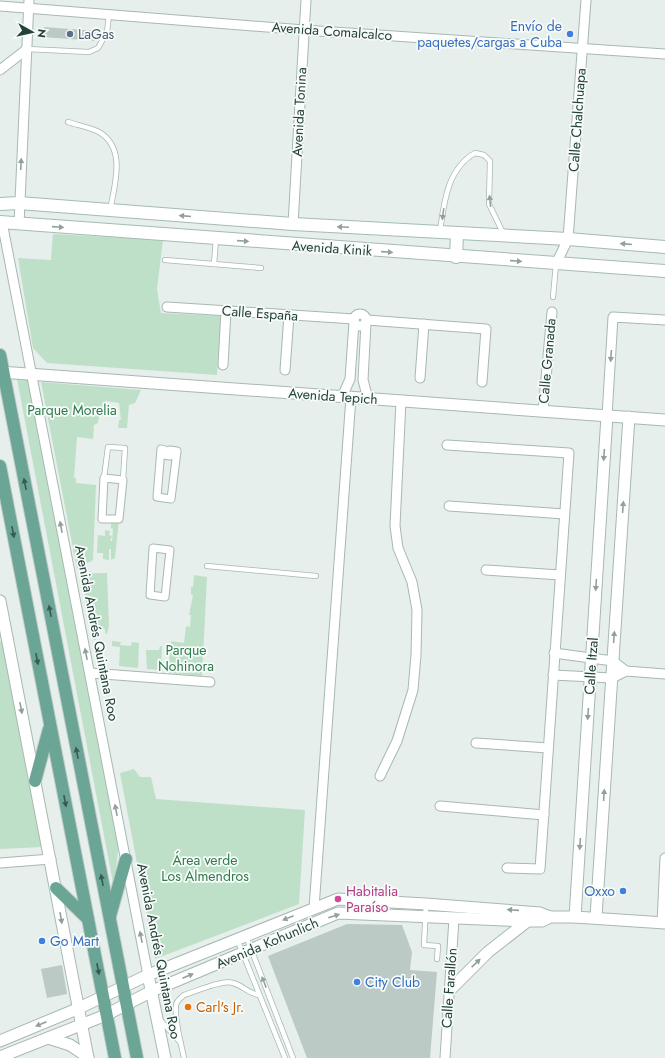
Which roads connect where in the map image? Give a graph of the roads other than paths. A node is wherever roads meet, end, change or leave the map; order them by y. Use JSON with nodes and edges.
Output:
{"nodes":[{"id":1,"x":306,"y":0,"type":"edge"},
{"id":2,"x":586,"y":0,"type":"edge"},
{"id":3,"x":29,"y":4,"type":"edge"},
{"id":4,"x":0,"y":6,"type":"edge"},
{"id":5,"x":109,"y":15,"type":"junction"},
{"id":6,"x":304,"y":30,"type":"junction"},
{"id":7,"x":582,"y":47,"type":"junction"},
{"id":8,"x":27,"y":49,"type":"junction"},
{"id":9,"x":665,"y":54,"type":"edge"},
{"id":10,"x":0,"y":70,"type":"edge"},
{"id":11,"x":68,"y":122,"type":"dead end"},
{"id":12,"x":19,"y":203,"type":"junction"},
{"id":13,"x":0,"y":204,"type":"edge"},
{"id":14,"x":110,"y":210,"type":"junction"},
{"id":15,"x":203,"y":218,"type":"junction"},
{"id":16,"x":1,"y":219,"type":"edge"},
{"id":17,"x":19,"y":224,"type":"junction"},
{"id":18,"x":293,"y":224,"type":"junction"},
{"id":19,"x":440,"y":233,"type":"junction"},
{"id":20,"x":457,"y":234,"type":"junction"},
{"id":21,"x":505,"y":236,"type":"junction"},
{"id":22,"x":202,"y":238,"type":"junction"},
{"id":23,"x":216,"y":239,"type":"junction"},
{"id":24,"x":568,"y":239,"type":"junction"},
{"id":25,"x":665,"y":247,"type":"edge"},
{"id":26,"x":456,"y":257,"type":"junction"},
{"id":27,"x":165,"y":260,"type":"dead end"},
{"id":28,"x":214,"y":264,"type":"junction"},
{"id":29,"x":556,"y":264,"type":"junction"},
{"id":30,"x":261,"y":268,"type":"dead end"},
{"id":31,"x":665,"y":271,"type":"edge"},
{"id":32,"x":553,"y":297,"type":"dead end"},
{"id":33,"x":167,"y":308,"type":"dead end"},
{"id":34,"x":226,"y":311,"type":"junction"},
{"id":35,"x":552,"y":312,"type":"dead end"},
{"id":36,"x":289,"y":315,"type":"junction"},
{"id":37,"x":354,"y":320,"type":"junction"},
{"id":38,"x":665,"y":320,"type":"edge"},
{"id":39,"x":366,"y":321,"type":"junction"},
{"id":40,"x":424,"y":324,"type":"junction"},
{"id":41,"x":353,"y":332,"type":"junction"},
{"id":42,"x":366,"y":333,"type":"junction"},
{"id":43,"x":0,"y":354,"type":"edge"},
{"id":44,"x":223,"y":365,"type":"dead end"},
{"id":45,"x":285,"y":370,"type":"dead end"},
{"id":46,"x":2,"y":372,"type":"edge"},
{"id":47,"x":32,"y":374,"type":"junction"},
{"id":48,"x":420,"y":378,"type":"dead end"},
{"id":49,"x":482,"y":382,"type":"dead end"},
{"id":50,"x":347,"y":397,"type":"junction"},
{"id":51,"x":368,"y":399,"type":"junction"},
{"id":52,"x":401,"y":401,"type":"junction"},
{"id":53,"x":543,"y":411,"type":"junction"},
{"id":54,"x":607,"y":416,"type":"junction"},
{"id":55,"x":629,"y":417,"type":"junction"},
{"id":56,"x":665,"y":420,"type":"edge"},
{"id":57,"x":446,"y":445,"type":"dead end"},
{"id":58,"x":170,"y":450,"type":"joint"},
{"id":59,"x":0,"y":466,"type":"edge"},
{"id":60,"x":104,"y":478,"type":"junction"},
{"id":61,"x":123,"y":480,"type":"junction"},
{"id":62,"x":449,"y":506,"type":"dead end"},
{"id":63,"x":564,"y":514,"type":"junction"},
{"id":64,"x":170,"y":550,"type":"joint"},
{"id":65,"x":207,"y":566,"type":"dead end"},
{"id":66,"x":486,"y":570,"type":"dead end"},
{"id":67,"x":560,"y":575,"type":"junction"},
{"id":68,"x":316,"y":576,"type":"dead end"},
{"id":69,"x":0,"y":601,"type":"edge"},
{"id":70,"x":554,"y":653,"type":"junction"},
{"id":71,"x":592,"y":658,"type":"junction"},
{"id":72,"x":613,"y":661,"type":"junction"},
{"id":73,"x":626,"y":671,"type":"junction"},
{"id":74,"x":90,"y":673,"type":"junction"},
{"id":75,"x":665,"y":674,"type":"edge"},
{"id":76,"x":553,"y":675,"type":"junction"},
{"id":77,"x":590,"y":677,"type":"junction"},
{"id":78,"x":612,"y":678,"type":"junction"},
{"id":79,"x":210,"y":682,"type":"dead end"},
{"id":80,"x":50,"y":726,"type":"junction"},
{"id":81,"x":476,"y":743,"type":"dead end"},
{"id":82,"x":548,"y":748,"type":"junction"},
{"id":83,"x":380,"y":776,"type":"dead end"},
{"id":84,"x":35,"y":780,"type":"junction"},
{"id":85,"x":440,"y":806,"type":"dead end"},
{"id":86,"x":544,"y":815,"type":"junction"},
{"id":87,"x":665,"y":858,"type":"edge"},
{"id":88,"x":126,"y":859,"type":"junction"},
{"id":89,"x":51,"y":860,"type":"junction"},
{"id":90,"x":0,"y":863,"type":"edge"},
{"id":91,"x":507,"y":868,"type":"dead end"},
{"id":92,"x":56,"y":888,"type":"junction"},
{"id":93,"x":426,"y":904,"type":"junction"},
{"id":94,"x":314,"y":908,"type":"junction"},
{"id":95,"x":529,"y":916,"type":"junction"},
{"id":96,"x":425,"y":917,"type":"junction"},
{"id":97,"x":575,"y":917,"type":"junction"},
{"id":98,"x":596,"y":917,"type":"junction"},
{"id":99,"x":454,"y":918,"type":"junction"},
{"id":100,"x":88,"y":919,"type":"junction"},
{"id":101,"x":110,"y":919,"type":"junction"},
{"id":102,"x":663,"y":923,"type":"edge"},
{"id":103,"x":241,"y":938,"type":"junction"},
{"id":104,"x":247,"y":952,"type":"junction"},
{"id":105,"x":437,"y":959,"type":"dead end"},
{"id":106,"x":148,"y":975,"type":"junction"},
{"id":107,"x":123,"y":987,"type":"junction"},
{"id":108,"x":449,"y":990,"type":"junction"},
{"id":109,"x":152,"y":991,"type":"junction"},
{"id":110,"x":259,"y":995,"type":"junction"},
{"id":111,"x":103,"y":997,"type":"junction"},
{"id":112,"x":271,"y":1001,"type":"junction"},
{"id":113,"x":127,"y":1004,"type":"junction"},
{"id":114,"x":263,"y":1005,"type":"junction"},
{"id":115,"x":78,"y":1009,"type":"junction"},
{"id":116,"x":106,"y":1015,"type":"junction"},
{"id":117,"x":157,"y":1017,"type":"junction"},
{"id":118,"x":280,"y":1023,"type":"junction"},
{"id":119,"x":82,"y":1025,"type":"junction"},
{"id":120,"x":272,"y":1027,"type":"junction"},
{"id":121,"x":48,"y":1038,"type":"junction"},
{"id":122,"x":286,"y":1040,"type":"junction"},
{"id":123,"x":0,"y":1041,"type":"edge"},
{"id":124,"x":181,"y":1043,"type":"junction"},
{"id":125,"x":279,"y":1044,"type":"junction"},
{"id":126,"x":0,"y":1056,"type":"edge"},
{"id":127,"x":88,"y":1058,"type":"edge"},
{"id":128,"x":115,"y":1058,"type":"edge"},
{"id":129,"x":137,"y":1058,"type":"edge"},
{"id":130,"x":165,"y":1058,"type":"edge"},
{"id":131,"x":184,"y":1058,"type":"edge"},
{"id":132,"x":285,"y":1058,"type":"edge"},
{"id":133,"x":293,"y":1058,"type":"edge"},
{"id":134,"x":445,"y":1058,"type":"edge"}],
"edges":[{"from":1,"to":6,"type":"street","name":"Avenida Tonina"},
{"from":2,"to":7,"type":"street","name":"Calle Chalchuapa"},
{"from":3,"to":4,"type":"street","name":"Avenida Comalcalco"},
{"from":3,"to":5,"type":"street","name":"Avenida Comalcalco"},
{"from":3,"to":8,"type":"street"},
{"from":5,"to":6,"type":"street","name":"Avenida Comalcalco"},
{"from":5,"to":8,"type":"lane"},
{"from":6,"to":7,"type":"street","name":"Avenida Comalcalco"},
{"from":6,"to":18,"type":"street","name":"Avenida Tonina"},
{"from":7,"to":9,"type":"street","name":"Avenida Comalcalco"},
{"from":7,"to":24,"type":"street","name":"Calle Chalchuapa"},
{"from":8,"to":10,"type":"street"},
{"from":12,"to":8,"type":"street","one_way":true},
{"from":11,"to":14,"type":"lane"},
{"from":12,"to":13,"type":"main road","name":"Avenida Kinik"},
{"from":12,"to":14,"type":"main road","name":"Avenida Kinik"},
{"from":12,"to":17,"type":"street"},
{"from":15,"to":14,"type":"main road","name":"Avenida Kinik","one_way":true},
{"from":15,"to":18,"type":"main road","name":"Avenida Kinik"},
{"from":15,"to":22,"type":"main road"},
{"from":16,"to":17,"type":"main road","name":"Avenida Kinik"},
{"from":16,"to":47,"type":"street","name":"Avenida Andrés Quintana Roo"},
{"from":17,"to":22,"type":"main road","name":"Avenida Kinik","one_way":true},
{"from":19,"to":18,"type":"main road","name":"Avenida Kinik","one_way":true},
{"from":19,"to":20,"type":"main road","name":"Avenida Kinik"},
{"from":21,"to":19,"type":"lane","one_way":true},
{"from":20,"to":21,"type":"main road","name":"Avenida Kinik"},
{"from":20,"to":26,"type":"main road"},
{"from":21,"to":24,"type":"main road","name":"Avenida Kinik"},
{"from":22,"to":23,"type":"main road","name":"Avenida Kinik"},
{"from":23,"to":26,"type":"main road","name":"Avenida Kinik","one_way":true},
{"from":23,"to":28,"type":"lane"},
{"from":25,"to":24,"type":"main road","name":"Avenida Kinik","one_way":true},
{"from":24,"to":29,"type":"street"},
{"from":26,"to":29,"type":"main road","name":"Avenida Kinik","one_way":true},
{"from":27,"to":28,"type":"lane"},
{"from":28,"to":30,"type":"lane"},
{"from":29,"to":31,"type":"main road","name":"Avenida Kinik"},
{"from":29,"to":32,"type":"lane"},
{"from":33,"to":34,"type":"street","name":"Calle España"},
{"from":34,"to":36,"type":"street","name":"Calle España"},
{"from":34,"to":44,"type":"street"},
{"from":35,"to":53,"type":"street","name":"Calle Granada"},
{"from":36,"to":37,"type":"street","name":"Calle España"},
{"from":36,"to":45,"type":"street"},
{"from":37,"to":39,"type":"street","name":"Calle España"},
{"from":37,"to":41,"type":"street"},
{"from":38,"to":54,"type":"street","one_way":true},
{"from":39,"to":40,"type":"street","name":"Calle España"},
{"from":39,"to":42,"type":"street"},
{"from":40,"to":48,"type":"street"},
{"from":40,"to":49,"type":"street","name":"Calle España"},
{"from":41,"to":42,"type":"street"},
{"from":41,"to":50,"type":"street"},
{"from":42,"to":51,"type":"street"},
{"from":43,"to":46,"type":"main road"},
{"from":46,"to":47,"type":"street","name":"Avenida Tepich"},
{"from":101,"to":46,"type":"main road","one_way":true},
{"from":47,"to":50,"type":"street","name":"Avenida Tepich"},
{"from":74,"to":47,"type":"street","name":"Avenida Andrés Quintana Roo","one_way":true},
{"from":50,"to":51,"type":"street","name":"Avenida Tepich"},
{"from":50,"to":94,"type":"street"},
{"from":51,"to":52,"type":"street","name":"Avenida Tepich"},
{"from":52,"to":53,"type":"street","name":"Avenida Tepich"},
{"from":52,"to":83,"type":"street"},
{"from":53,"to":54,"type":"street","name":"Avenida Tepich"},
{"from":54,"to":55,"type":"street","name":"Avenida Tepich"},
{"from":54,"to":71,"type":"street","name":"Calle Itzal","one_way":true},
{"from":55,"to":56,"type":"street","name":"Avenida Tepich"},
{"from":72,"to":55,"type":"street","name":"Calle Itzal","one_way":true},
{"from":57,"to":63,"type":"street"},
{"from":58,"to":58,"type":"street"},
{"from":59,"to":80,"type":"main road","one_way":true},
{"from":60,"to":61,"type":"lane"},
{"from":60,"to":61,"type":"lane"},
{"from":60,"to":61,"type":"street"},
{"from":62,"to":63,"type":"street"},
{"from":63,"to":67,"type":"street"},
{"from":64,"to":64,"type":"street"},
{"from":65,"to":68,"type":"lane"},
{"from":66,"to":67,"type":"street"},
{"from":67,"to":70,"type":"street"},
{"from":69,"to":84,"type":"street","one_way":true},
{"from":70,"to":71,"type":"street"},
{"from":70,"to":76,"type":"street"},
{"from":71,"to":72,"type":"street"},
{"from":71,"to":77,"type":"street","name":"Calle Itzal"},
{"from":72,"to":73,"type":"street"},
{"from":72,"to":78,"type":"street","name":"Calle Itzal"},
{"from":73,"to":75,"type":"street"},
{"from":73,"to":78,"type":"street"},
{"from":74,"to":79,"type":"street"},
{"from":88,"to":74,"type":"street","name":"Avenida Andrés Quintana Roo","one_way":true},
{"from":76,"to":77,"type":"street"},
{"from":76,"to":82,"type":"street"},
{"from":77,"to":78,"type":"street"},
{"from":77,"to":97,"type":"street","name":"Calle Itzal","one_way":true},
{"from":98,"to":78,"type":"street","name":"Calle Itzal","one_way":true},
{"from":80,"to":84,"type":"main road"},
{"from":80,"to":100,"type":"main road","one_way":true},
{"from":81,"to":82,"type":"street"},
{"from":82,"to":86,"type":"street"},
{"from":84,"to":89,"type":"street"},
{"from":85,"to":86,"type":"street"},
{"from":86,"to":91,"type":"street"},
{"from":87,"to":102,"type":"street"},
{"from":88,"to":101,"type":"main road"},
{"from":106,"to":88,"type":"street","name":"Avenida Andrés Quintana Roo","one_way":true},
{"from":89,"to":90,"type":"street"},
{"from":89,"to":92,"type":"street"},
{"from":92,"to":100,"type":"main road"},
{"from":92,"to":115,"type":"street","one_way":true},
{"from":93,"to":94,"type":"street","name":"Avenida Kohunlich"},
{"from":95,"to":93,"type":"street","name":"Avenida Kohunlich","one_way":true},
{"from":93,"to":96,"type":"lane"},
{"from":94,"to":103,"type":"street","name":"Avenida Kohunlich","one_way":true},
{"from":95,"to":97,"type":"street","name":"Avenida Kohunlich"},
{"from":95,"to":99,"type":"street","name":"Avenida Kohunlich"},
{"from":108,"to":95,"type":"street","one_way":true},
{"from":96,"to":99,"type":"street","name":"Avenida Kohunlich"},
{"from":104,"to":96,"type":"street","name":"Avenida Kohunlich","one_way":true},
{"from":96,"to":105,"type":"lane"},
{"from":97,"to":98,"type":"street","name":"Avenida Kohunlich"},
{"from":98,"to":102,"type":"street","name":"Avenida Kohunlich"},
{"from":99,"to":108,"type":"street","name":"Calle Farallón"},
{"from":100,"to":111,"type":"main road","one_way":true},
{"from":101,"to":107,"type":"main road"},
{"from":103,"to":104,"type":"lane"},
{"from":103,"to":104,"type":"lane"},
{"from":103,"to":106,"type":"street","name":"Avenida Kohunlich"},
{"from":109,"to":104,"type":"street","name":"Avenida Kohunlich","one_way":true},
{"from":104,"to":110,"type":"lane"},
{"from":112,"to":104,"type":"lane","one_way":true},
{"from":106,"to":107,"type":"street","name":"Avenida Kohunlich"},
{"from":106,"to":109,"type":"street","name":"Avenida Andrés Quintana Roo"},
{"from":107,"to":111,"type":"street","name":"Avenida Kohunlich"},
{"from":107,"to":113,"type":"main road"},
{"from":108,"to":134,"type":"street","name":"Calle Farallón"},
{"from":109,"to":113,"type":"street","name":"Avenida Kohunlich"},
{"from":109,"to":117,"type":"street","name":"Avenida Andrés Quintana Roo"},
{"from":110,"to":114,"type":"lane"},
{"from":110,"to":124,"type":"lane"},
{"from":111,"to":115,"type":"street","name":"Avenida Kohunlich"},
{"from":111,"to":116,"type":"main road"},
{"from":112,"to":114,"type":"lane"},
{"from":112,"to":118,"type":"lane"},
{"from":113,"to":116,"type":"street","name":"Avenida Kohunlich"},
{"from":113,"to":129,"type":"main road"},
{"from":114,"to":120,"type":"lane"},
{"from":115,"to":119,"type":"street"},
{"from":115,"to":123,"type":"street","name":"Avenida Kohunlich","one_way":true},
{"from":116,"to":119,"type":"street","name":"Avenida Kohunlich"},
{"from":116,"to":128,"type":"main road"},
{"from":117,"to":124,"type":"lane"},
{"from":117,"to":130,"type":"street","name":"Avenida Andrés Quintana Roo"},
{"from":118,"to":120,"type":"lane"},
{"from":118,"to":122,"type":"lane"},
{"from":119,"to":121,"type":"street","name":"Avenida Kohunlich"},
{"from":119,"to":127,"type":"street"},
{"from":120,"to":125,"type":"lane"},
{"from":121,"to":126,"type":"street","name":"Avenida Kohunlich"},
{"from":121,"to":127,"type":"street"},
{"from":122,"to":125,"type":"lane"},
{"from":122,"to":133,"type":"lane"},
{"from":124,"to":131,"type":"lane"},
{"from":125,"to":132,"type":"lane"}]}
